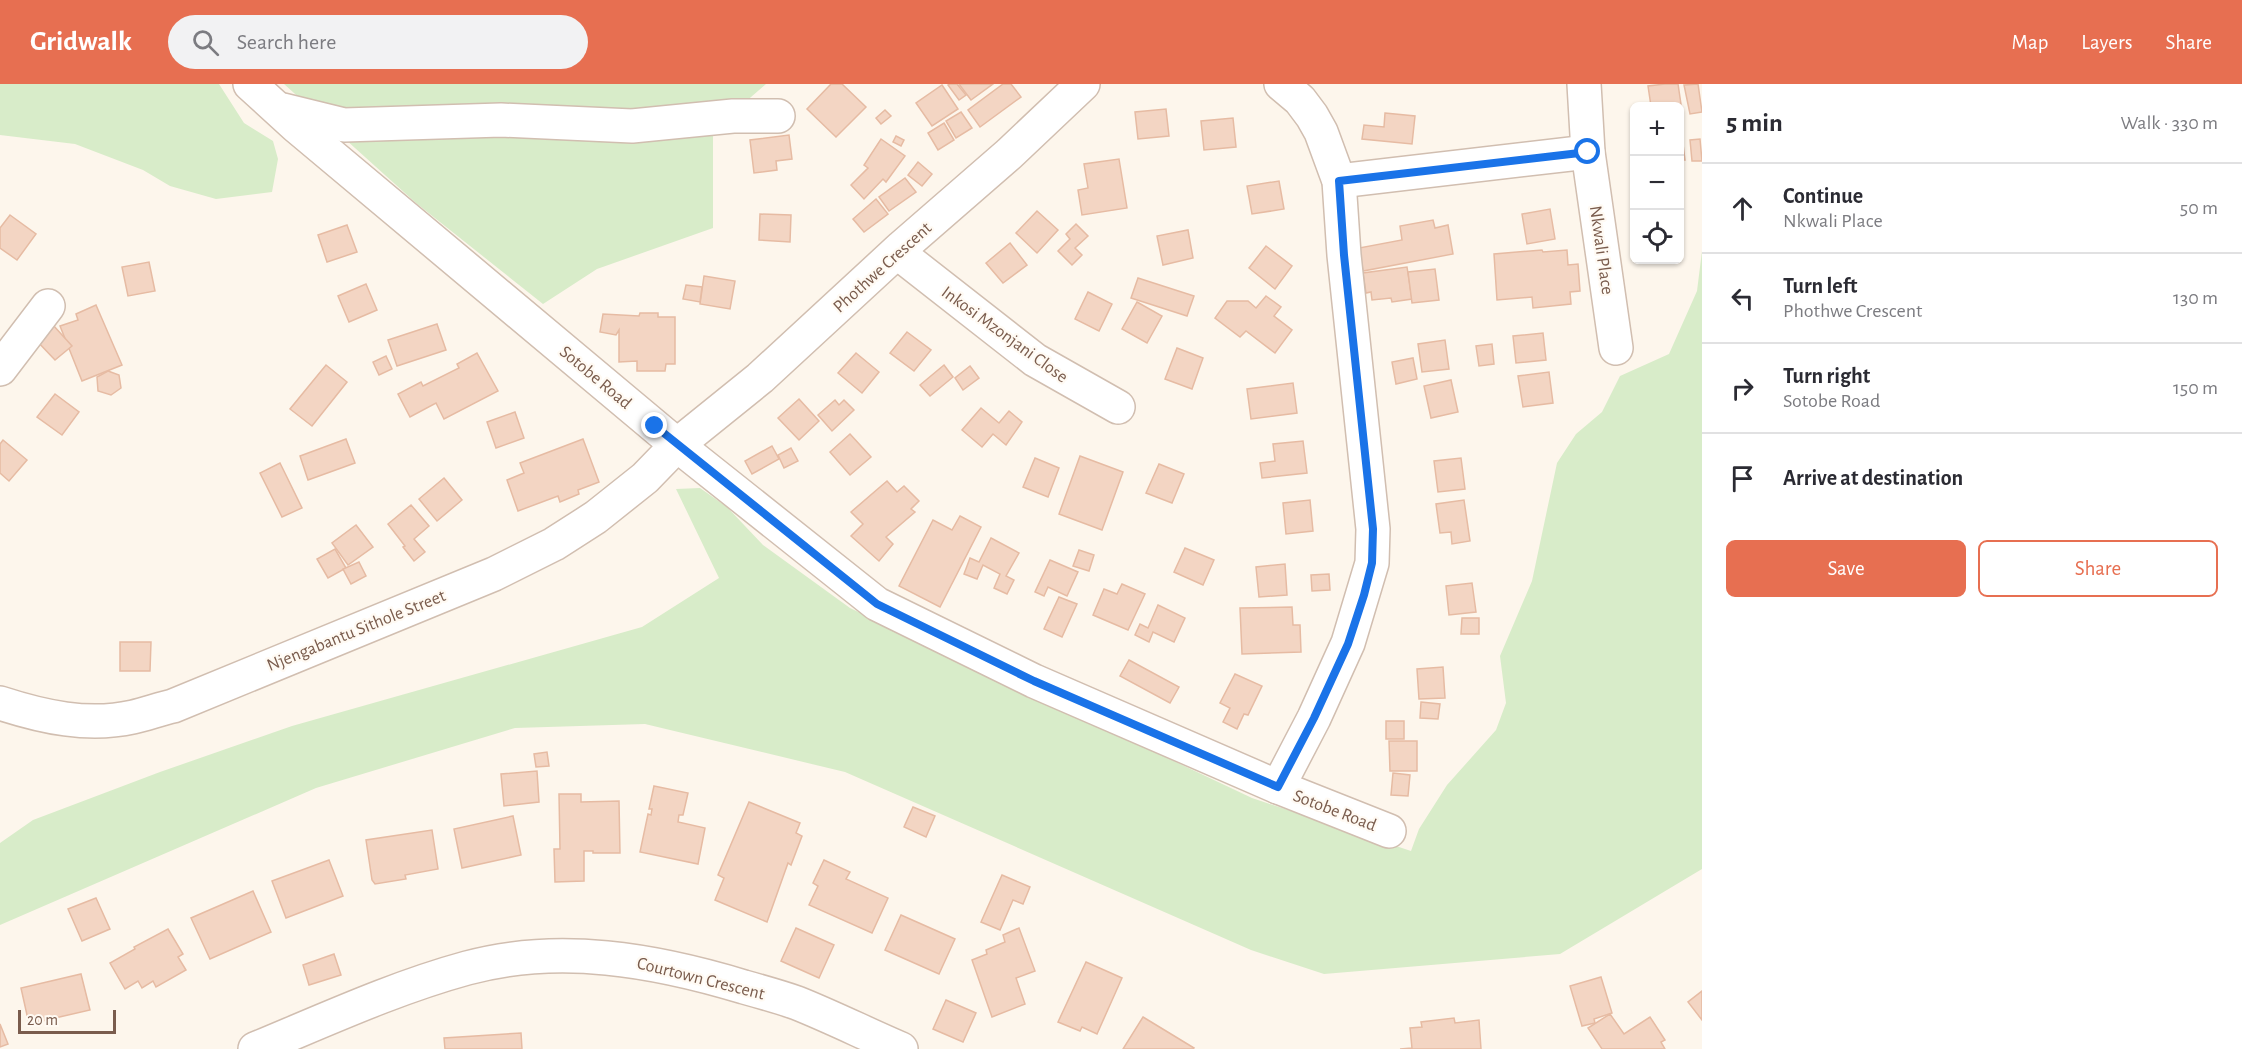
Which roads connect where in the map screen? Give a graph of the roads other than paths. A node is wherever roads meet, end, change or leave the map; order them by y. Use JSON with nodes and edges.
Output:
{"nodes":[{"id":1,"x":250,"y":84,"type":"edge"},
{"id":2,"x":1083,"y":84,"type":"edge"},
{"id":3,"x":1281,"y":84,"type":"edge"},
{"id":4,"x":1584,"y":84,"type":"edge"},
{"id":5,"x":278,"y":109,"type":"junction"},
{"id":6,"x":778,"y":116,"type":"dead end"},
{"id":7,"x":1588,"y":152,"type":"junction"},
{"id":8,"x":1339,"y":181,"type":"junction"},
{"id":9,"x":897,"y":252,"type":"junction"},
{"id":10,"x":48,"y":306,"type":"dead end"},
{"id":11,"x":1616,"y":348,"type":"dead end"},
{"id":12,"x":0,"y":369,"type":"edge"},
{"id":13,"x":1118,"y":407,"type":"dead end"},
{"id":14,"x":677,"y":445,"type":"junction"},
{"id":15,"x":0,"y":703,"type":"edge"},
{"id":16,"x":1278,"y":787,"type":"junction"},
{"id":17,"x":1389,"y":831,"type":"dead end"},
{"id":18,"x":255,"y":1049,"type":"edge"},
{"id":19,"x":901,"y":1049,"type":"edge"}],
"edges":[{"from":1,"to":5,"type":"street","name":"Sotobe Road"},
{"from":2,"to":9,"type":"street","name":"Phothwe Crescent"},
{"from":3,"to":8,"type":"street"},
{"from":4,"to":7,"type":"street","name":"Nkwali Place"},
{"from":5,"to":6,"type":"street"},
{"from":5,"to":14,"type":"street","name":"Sotobe Road"},
{"from":7,"to":8,"type":"street"},
{"from":7,"to":11,"type":"street","name":"Nkwali Place"},
{"from":8,"to":16,"type":"street"},
{"from":9,"to":13,"type":"street","name":"Inkosi Mzonjani Close"},
{"from":9,"to":14,"type":"street","name":"Phothwe Crescent"},
{"from":10,"to":12,"type":"street"},
{"from":14,"to":15,"type":"street","name":"Njengabantu Sithole Street"},
{"from":14,"to":16,"type":"street","name":"Sotobe Road"},
{"from":16,"to":17,"type":"street","name":"Sotobe Road"},
{"from":18,"to":19,"type":"street","name":"Courtown Crescent"}]}
